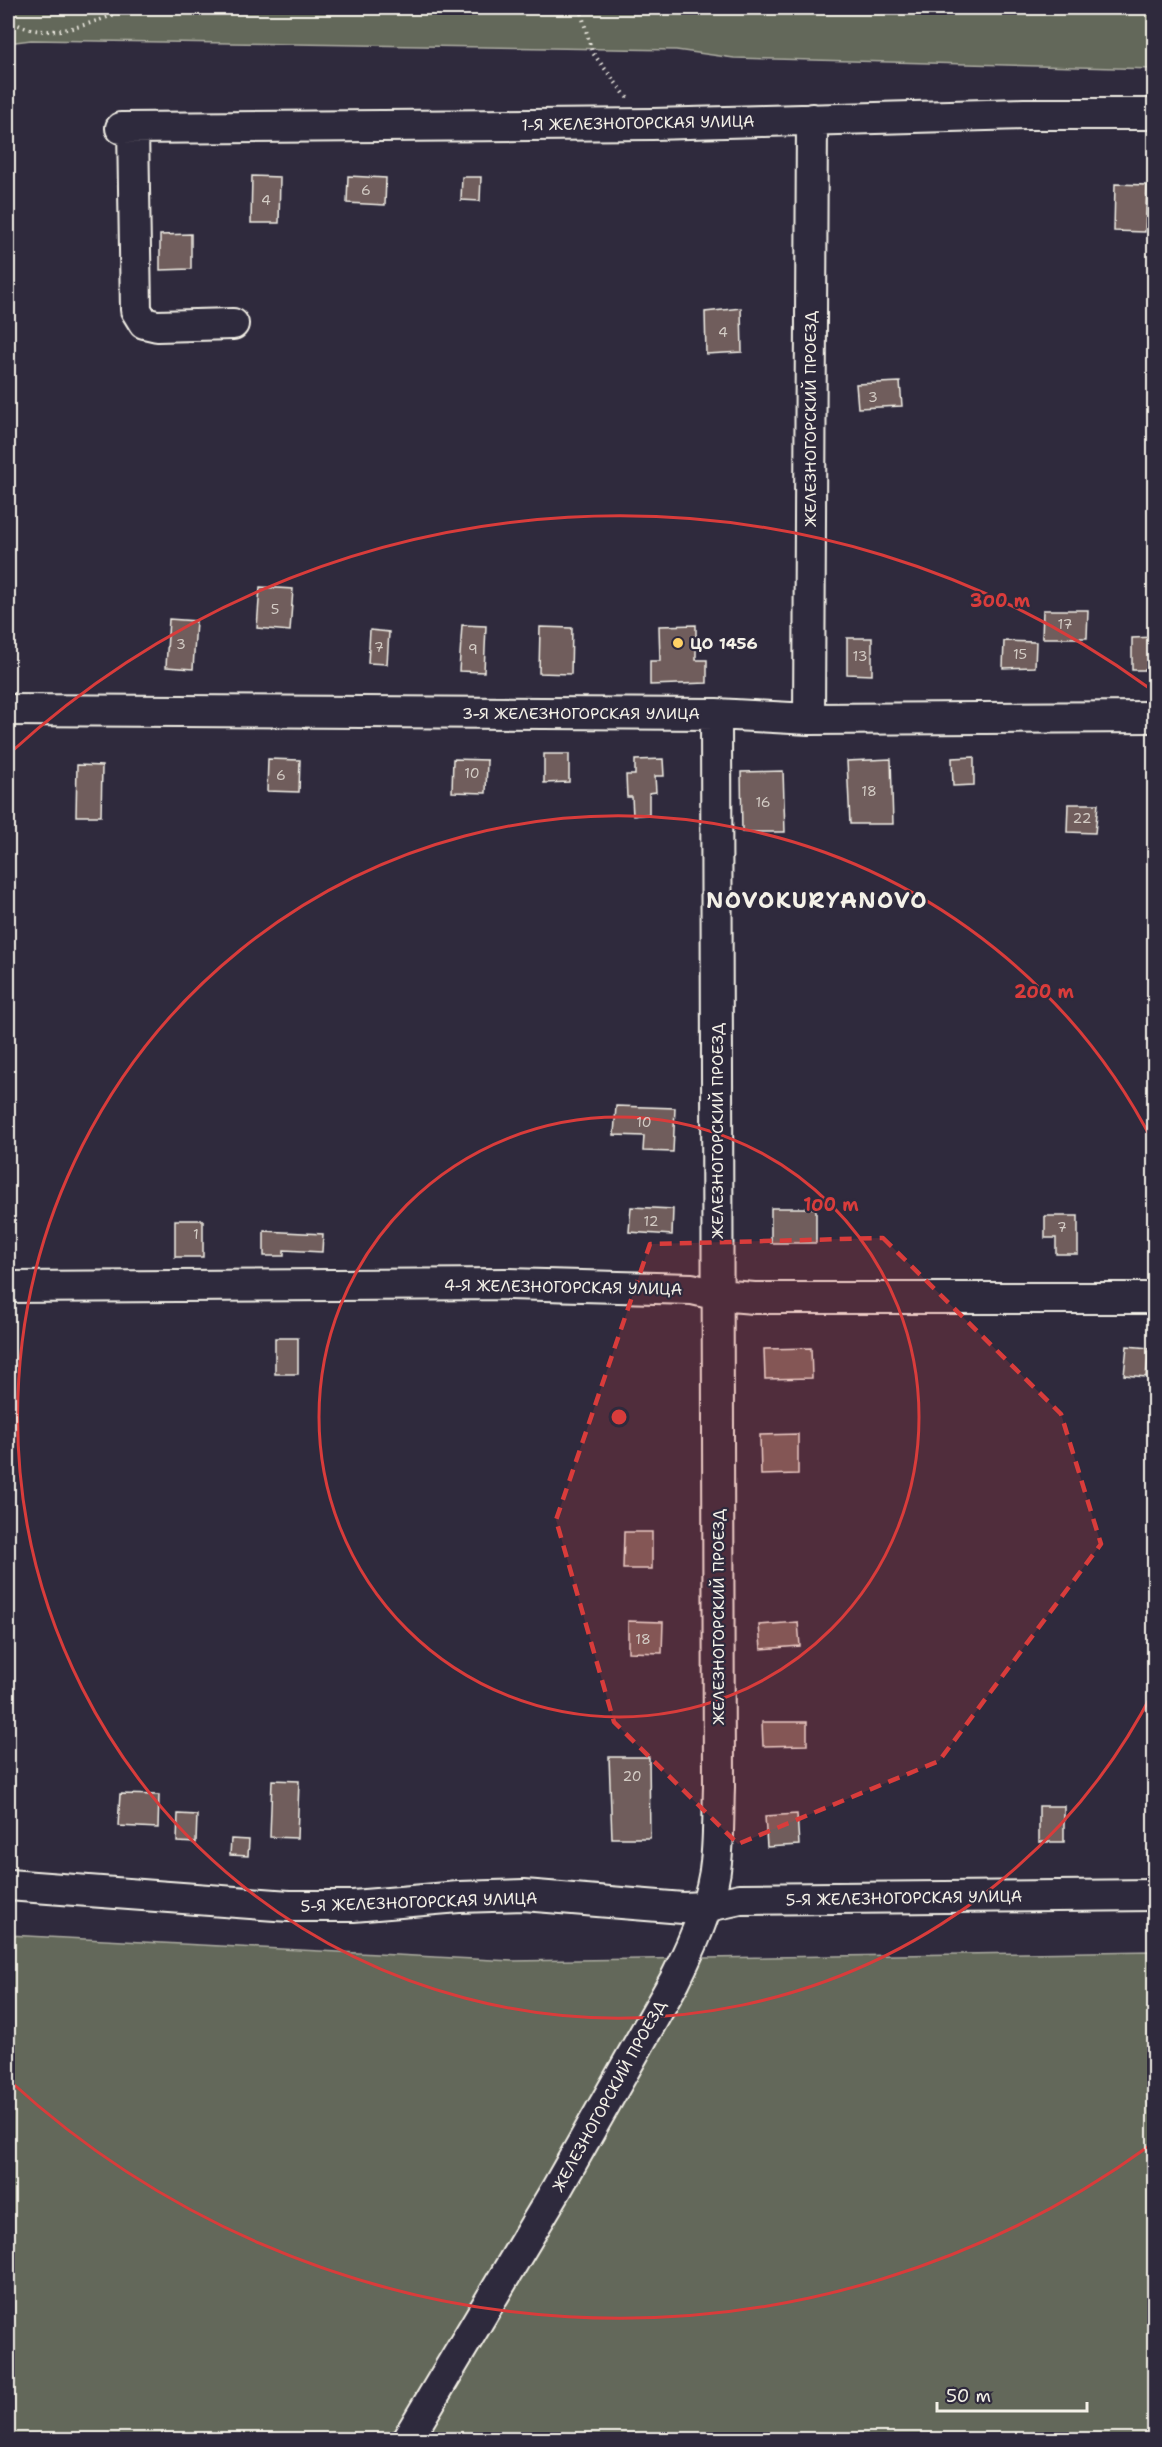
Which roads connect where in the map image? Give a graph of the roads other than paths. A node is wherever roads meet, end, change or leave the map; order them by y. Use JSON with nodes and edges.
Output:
{"nodes":[{"id":1,"x":1155,"y":114,"type":"edge"},
{"id":2,"x":812,"y":119,"type":"junction"},
{"id":3,"x":233,"y":324,"type":"dead end"},
{"id":4,"x":8,"y":710,"type":"edge"},
{"id":5,"x":716,"y":714,"type":"junction"},
{"id":6,"x":1155,"y":717,"type":"edge"},
{"id":7,"x":809,"y":719,"type":"junction"},
{"id":8,"x":8,"y":1287,"type":"edge"},
{"id":9,"x":718,"y":1295,"type":"junction"},
{"id":10,"x":1155,"y":1298,"type":"edge"},
{"id":11,"x":8,"y":1885,"type":"edge"},
{"id":12,"x":1155,"y":1895,"type":"edge"},
{"id":13,"x":704,"y":1907,"type":"junction"},
{"id":14,"x":407,"y":2439,"type":"edge"}],
"edges":[{"from":1,"to":2,"type":"street","name":"1-Я ЖЕЛЕЗНОГОРСКАЯ УЛИЦА"},
{"from":2,"to":3,"type":"street","name":"1-Я ЖЕЛЕЗНОГОРСКАЯ УЛИЦА"},
{"from":2,"to":7,"type":"street","name":"ЖЕЛЕЗНОГОРСКИЙ ПРОЕЗД"},
{"from":4,"to":5,"type":"street","name":"3-Я ЖЕЛЕЗНОГОРСКАЯ УЛИЦА"},
{"from":5,"to":7,"type":"street","name":"3-Я ЖЕЛЕЗНОГОРСКАЯ УЛИЦА"},
{"from":5,"to":9,"type":"street","name":"ЖЕЛЕЗНОГОРСКИЙ ПРОЕЗД"},
{"from":6,"to":7,"type":"street","name":"3-Я ЖЕЛЕЗНОГОРСКАЯ УЛИЦА"},
{"from":8,"to":9,"type":"street","name":"4-Я ЖЕЛЕЗНОГОРСКАЯ УЛИЦА"},
{"from":9,"to":10,"type":"street","name":"4-Я ЖЕЛЕЗНОГОРСКАЯ УЛИЦА"},
{"from":9,"to":13,"type":"street","name":"ЖЕЛЕЗНОГОРСКИЙ ПРОЕЗД"},
{"from":11,"to":13,"type":"street","name":"5-Я ЖЕЛЕЗНОГОРСКАЯ УЛИЦА"},
{"from":12,"to":13,"type":"street","name":"5-Я ЖЕЛЕЗНОГОРСКАЯ УЛИЦА"},
{"from":13,"to":14,"type":"street","name":"ЖЕЛЕЗНОГОРСКИЙ ПРОЕЗД"}]}
